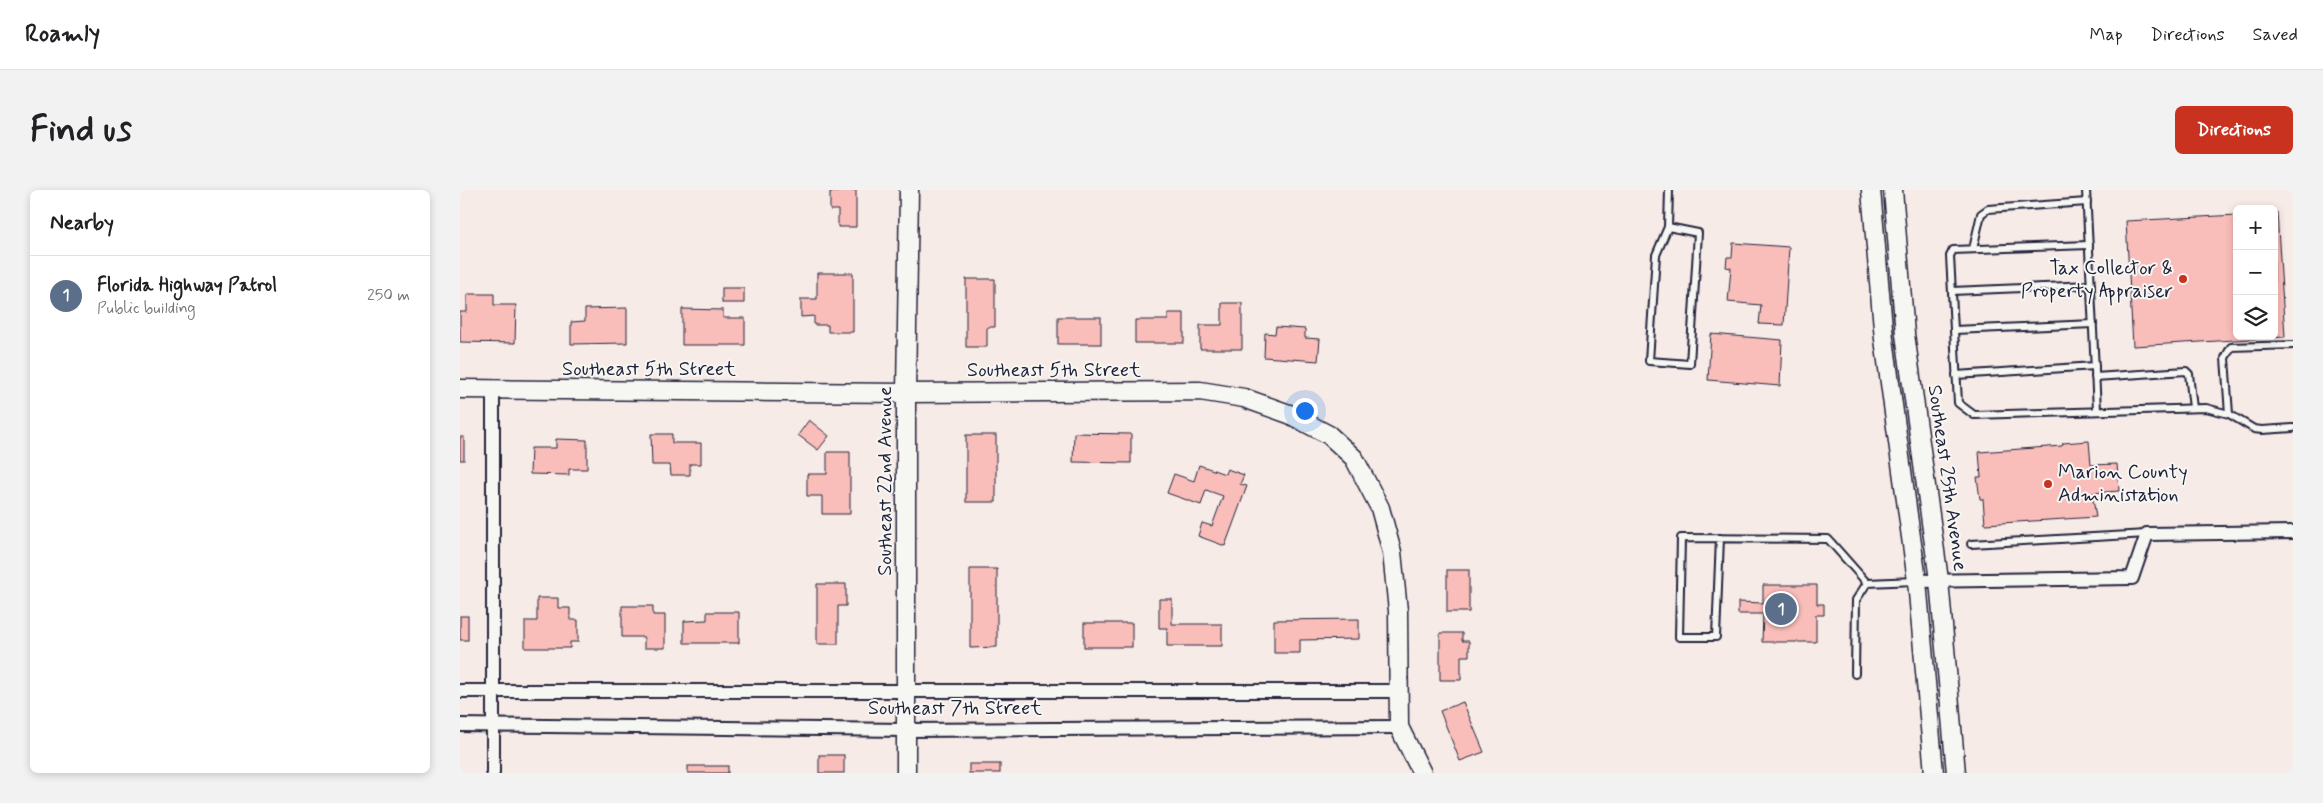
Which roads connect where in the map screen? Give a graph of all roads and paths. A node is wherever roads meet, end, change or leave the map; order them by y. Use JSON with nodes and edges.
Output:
{"nodes":[{"id":1,"x":909,"y":190,"type":"edge"},
{"id":2,"x":1669,"y":190,"type":"edge"},
{"id":3,"x":1871,"y":190,"type":"edge"},
{"id":4,"x":1893,"y":190,"type":"edge"},
{"id":5,"x":2086,"y":190,"type":"edge"},
{"id":6,"x":2087,"y":202,"type":"junction"},
{"id":7,"x":1668,"y":227,"type":"junction"},
{"id":8,"x":2089,"y":245,"type":"junction"},
{"id":9,"x":1973,"y":249,"type":"junction"},
{"id":10,"x":2091,"y":284,"type":"junction"},
{"id":11,"x":1952,"y":291,"type":"junction"},
{"id":12,"x":2093,"y":324,"type":"junction"},
{"id":13,"x":1954,"y":330,"type":"junction"},
{"id":14,"x":2293,"y":345,"type":"edge"},
{"id":15,"x":2095,"y":366,"type":"junction"},
{"id":16,"x":1956,"y":375,"type":"junction"},
{"id":17,"x":2095,"y":377,"type":"junction"},
{"id":18,"x":460,"y":389,"type":"edge"},
{"id":19,"x":493,"y":389,"type":"junction"},
{"id":20,"x":906,"y":393,"type":"junction"},
{"id":21,"x":2193,"y":408,"type":"junction"},
{"id":22,"x":2097,"y":410,"type":"junction"},
{"id":23,"x":2230,"y":414,"type":"junction"},
{"id":24,"x":2293,"y":428,"type":"edge"},
{"id":25,"x":2293,"y":532,"type":"edge"},
{"id":26,"x":2147,"y":534,"type":"junction"},
{"id":27,"x":1720,"y":538,"type":"junction"},
{"id":28,"x":1971,"y":544,"type":"dead end"},
{"id":29,"x":1917,"y":580,"type":"junction"},
{"id":30,"x":1940,"y":580,"type":"junction"},
{"id":31,"x":1867,"y":583,"type":"junction"},
{"id":32,"x":1855,"y":674,"type":"dead end"},
{"id":33,"x":460,"y":691,"type":"edge"},
{"id":34,"x":1398,"y":691,"type":"junction"},
{"id":35,"x":493,"y":692,"type":"junction"},
{"id":36,"x":906,"y":692,"type":"junction"},
{"id":37,"x":460,"y":725,"type":"edge"},
{"id":38,"x":493,"y":725,"type":"junction"},
{"id":39,"x":1398,"y":727,"type":"junction"},
{"id":40,"x":906,"y":730,"type":"junction"},
{"id":41,"x":493,"y":773,"type":"edge"},
{"id":42,"x":906,"y":773,"type":"edge"},
{"id":43,"x":1422,"y":773,"type":"edge"},
{"id":44,"x":1934,"y":773,"type":"edge"},
{"id":45,"x":1956,"y":773,"type":"edge"}],
"edges":[{"from":1,"to":20,"type":"street","name":"Southeast 22nd Avenue"},
{"from":2,"to":7,"type":"lane"},
{"from":3,"to":29,"type":"street"},
{"from":4,"to":30,"type":"street","name":"Southeast 25th Avenue"},
{"from":5,"to":6,"type":"lane"},
{"from":6,"to":8,"type":"lane"},
{"from":6,"to":9,"type":"lane"},
{"from":7,"to":7,"type":"lane"},
{"from":8,"to":9,"type":"lane"},
{"from":8,"to":10,"type":"lane"},
{"from":9,"to":11,"type":"lane"},
{"from":10,"to":11,"type":"lane"},
{"from":10,"to":12,"type":"lane"},
{"from":11,"to":13,"type":"lane"},
{"from":12,"to":13,"type":"lane"},
{"from":12,"to":15,"type":"lane"},
{"from":13,"to":16,"type":"lane"},
{"from":14,"to":23,"type":"lane"},
{"from":15,"to":16,"type":"lane"},
{"from":15,"to":17,"type":"lane"},
{"from":16,"to":22,"type":"lane"},
{"from":17,"to":21,"type":"lane"},
{"from":17,"to":22,"type":"lane"},
{"from":18,"to":19,"type":"street","name":"Southeast 5th Street"},
{"from":19,"to":20,"type":"street","name":"Southeast 5th Street"},
{"from":19,"to":35,"type":"street"},
{"from":20,"to":34,"type":"street","name":"Southeast 5th Street"},
{"from":20,"to":36,"type":"street","name":"Southeast 22nd Avenue"},
{"from":21,"to":22,"type":"lane"},
{"from":21,"to":23,"type":"lane"},
{"from":23,"to":24,"type":"lane"},
{"from":25,"to":26,"type":"street"},
{"from":26,"to":28,"type":"lane"},
{"from":26,"to":30,"type":"street"},
{"from":27,"to":27,"type":"lane"},
{"from":27,"to":31,"type":"lane"},
{"from":29,"to":30,"type":"street"},
{"from":29,"to":31,"type":"lane"},
{"from":29,"to":44,"type":"street"},
{"from":30,"to":45,"type":"street","name":"Southeast 25th Avenue"},
{"from":31,"to":32,"type":"lane"},
{"from":33,"to":35,"type":"street","name":"Southeast 7th Street"},
{"from":34,"to":36,"type":"street","name":"Southeast 7th Street"},
{"from":34,"to":39,"type":"street","name":"Southeast 5th Street"},
{"from":35,"to":36,"type":"street","name":"Southeast 7th Street"},
{"from":35,"to":38,"type":"street"},
{"from":36,"to":40,"type":"street","name":"Southeast 22nd Avenue"},
{"from":37,"to":38,"type":"street","name":"Southeast 7th Street"},
{"from":38,"to":40,"type":"street","name":"Southeast 7th Street"},
{"from":38,"to":41,"type":"street"},
{"from":39,"to":40,"type":"street","name":"Southeast 7th Street"},
{"from":39,"to":43,"type":"street"},
{"from":40,"to":42,"type":"street","name":"Southeast 22nd Avenue"}]}
